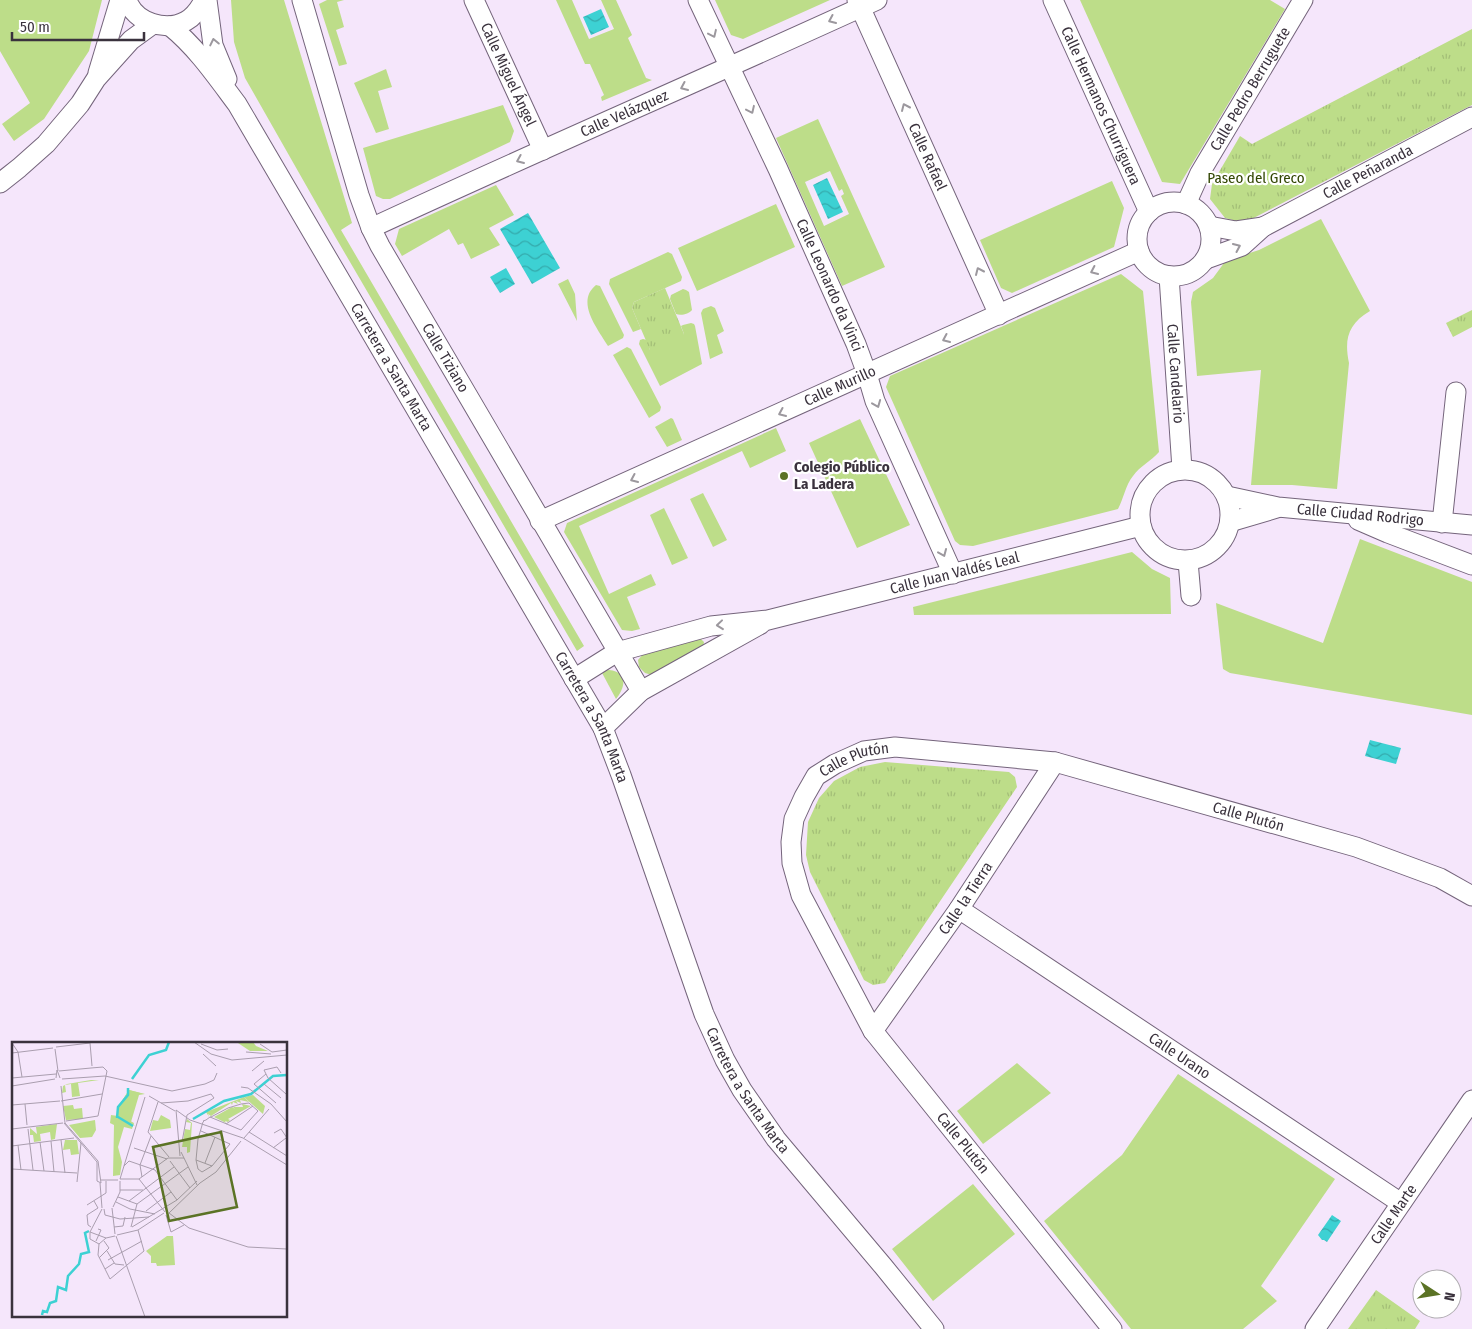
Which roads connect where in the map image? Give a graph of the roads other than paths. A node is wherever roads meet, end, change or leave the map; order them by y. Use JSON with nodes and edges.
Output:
{"nodes":[{"id":1,"x":120,"y":0,"type":"edge"},
{"id":2,"x":127,"y":0,"type":"edge"},
{"id":3,"x":206,"y":0,"type":"edge"},
{"id":4,"x":302,"y":0,"type":"edge"},
{"id":5,"x":474,"y":0,"type":"edge"},
{"id":6,"x":698,"y":0,"type":"edge"},
{"id":7,"x":1053,"y":0,"type":"edge"},
{"id":8,"x":1303,"y":0,"type":"edge"},
{"id":9,"x":865,"y":2,"type":"edge"},
{"id":10,"x":162,"y":25,"type":"junction"},
{"id":11,"x":729,"y":67,"type":"junction"},
{"id":12,"x":96,"y":79,"type":"junction"},
{"id":13,"x":237,"y":104,"type":"junction"},
{"id":14,"x":1472,"y":117,"type":"edge"},
{"id":15,"x":543,"y":150,"type":"junction"},
{"id":16,"x":0,"y":183,"type":"edge"},
{"id":17,"x":1186,"y":204,"type":"junction"},
{"id":18,"x":1149,"y":212,"type":"junction"},
{"id":19,"x":1209,"y":226,"type":"junction"},
{"id":20,"x":1263,"y":227,"type":"junction"},
{"id":21,"x":371,"y":228,"type":"junction"},
{"id":22,"x":1139,"y":252,"type":"junction"},
{"id":23,"x":1206,"y":259,"type":"junction"},
{"id":24,"x":1169,"y":276,"type":"junction"},
{"id":25,"x":999,"y":315,"type":"junction"},
{"id":26,"x":867,"y":374,"type":"junction"},
{"id":27,"x":1456,"y":392,"type":"dead end"},
{"id":28,"x":1182,"y":470,"type":"junction"},
{"id":29,"x":1227,"y":496,"type":"junction"},
{"id":30,"x":1278,"y":507,"type":"junction"},
{"id":31,"x":1343,"y":513,"type":"junction"},
{"id":32,"x":540,"y":521,"type":"junction"},
{"id":33,"x":1230,"y":522,"type":"junction"},
{"id":34,"x":1442,"y":523,"type":"junction"},
{"id":35,"x":1472,"y":525,"type":"edge"},
{"id":36,"x":1141,"y":526,"type":"junction"},
{"id":37,"x":1188,"y":561,"type":"junction"},
{"id":38,"x":1472,"y":565,"type":"edge"},
{"id":39,"x":952,"y":574,"type":"junction"},
{"id":40,"x":1192,"y":596,"type":"dead end"},
{"id":41,"x":768,"y":620,"type":"junction"},
{"id":42,"x":618,"y":652,"type":"junction"},
{"id":43,"x":574,"y":679,"type":"junction"},
{"id":44,"x":641,"y":691,"type":"junction"},
{"id":45,"x":603,"y":728,"type":"junction"},
{"id":46,"x":1055,"y":762,"type":"junction"},
{"id":47,"x":1472,"y":896,"type":"edge"},
{"id":48,"x":959,"y":909,"type":"junction"},
{"id":49,"x":873,"y":1031,"type":"junction"},
{"id":50,"x":1472,"y":1100,"type":"edge"},
{"id":51,"x":1401,"y":1203,"type":"junction"},
{"id":52,"x":934,"y":1329,"type":"edge"},
{"id":53,"x":1112,"y":1329,"type":"edge"},
{"id":54,"x":1315,"y":1329,"type":"edge"}],
"edges":[{"from":1,"to":12,"type":"street"},
{"from":2,"to":10,"type":"street","name":"Carretera a Santa Marta"},
{"from":3,"to":10,"type":"street"},
{"from":13,"to":3,"type":"street","name":"Carretera a Santa Marta","one_way":true},
{"from":4,"to":21,"type":"street","name":"Calle Tiziano"},
{"from":5,"to":15,"type":"street","name":"Calle Miguel Ángel"},
{"from":6,"to":11,"type":"street","name":"Calle Leonardo da Vinci","one_way":true},
{"from":7,"to":18,"type":"street","name":"Calle Hermanos Churriguera"},
{"from":8,"to":17,"type":"street","name":"Calle Pedro Berruguete"},
{"from":9,"to":11,"type":"street","name":"Calle Velázquez","one_way":true},
{"from":25,"to":9,"type":"street","name":"Calle Rafael","one_way":true},
{"from":10,"to":12,"type":"street"},
{"from":10,"to":13,"type":"street","name":"Carretera a Santa Marta"},
{"from":11,"to":15,"type":"street","name":"Calle Velázquez","one_way":true},
{"from":11,"to":26,"type":"street","name":"Calle Leonardo da Vinci","one_way":true},
{"from":12,"to":16,"type":"street"},
{"from":13,"to":43,"type":"street","name":"Carretera a Santa Marta"},
{"from":14,"to":20,"type":"street","name":"Calle Peñaranda"},
{"from":15,"to":21,"type":"street","name":"Calle Velázquez","one_way":true},
{"from":17,"to":18,"type":"street"},
{"from":17,"to":19,"type":"street"},
{"from":18,"to":22,"type":"street"},
{"from":19,"to":20,"type":"street","name":"Calle Peñaranda"},
{"from":19,"to":23,"type":"street"},
{"from":23,"to":20,"type":"street","name":"Calle Peñaranda","one_way":true},
{"from":21,"to":32,"type":"street","name":"Calle Tiziano"},
{"from":22,"to":24,"type":"street"},
{"from":22,"to":25,"type":"street","name":"Calle Murillo","one_way":true},
{"from":23,"to":24,"type":"street"},
{"from":24,"to":28,"type":"street","name":"Calle Candelario"},
{"from":25,"to":26,"type":"street","name":"Calle Murillo","one_way":true},
{"from":26,"to":32,"type":"street","name":"Calle Murillo","one_way":true},
{"from":26,"to":39,"type":"street","name":"Calle Leonardo da Vinci","one_way":true},
{"from":27,"to":34,"type":"street","name":"Calle Ciudad Rodrigo"},
{"from":28,"to":29,"type":"street"},
{"from":28,"to":36,"type":"street"},
{"from":29,"to":30,"type":"street","name":"Calle Ciudad Rodrigo"},
{"from":29,"to":33,"type":"street"},
{"from":30,"to":31,"type":"street","name":"Calle Ciudad Rodrigo"},
{"from":30,"to":33,"type":"street","name":"Calle Ciudad Rodrigo"},
{"from":31,"to":34,"type":"street","name":"Calle Ciudad Rodrigo"},
{"from":31,"to":38,"type":"street"},
{"from":32,"to":42,"type":"street","name":"Calle Tiziano"},
{"from":33,"to":37,"type":"street"},
{"from":34,"to":35,"type":"street","name":"Calle Ciudad Rodrigo"},
{"from":36,"to":37,"type":"street"},
{"from":36,"to":39,"type":"street","name":"Calle Juan Valdés Leal"},
{"from":37,"to":40,"type":"street"},
{"from":39,"to":41,"type":"street","name":"Calle Juan Valdés Leal"},
{"from":41,"to":42,"type":"street","name":"Calle Juan Valdés Leal","one_way":true},
{"from":41,"to":44,"type":"street","name":"Calle Juan Valdés Leal"},
{"from":42,"to":43,"type":"street","name":"Calle Juan Valdés Leal"},
{"from":42,"to":44,"type":"street","name":"Calle Tiziano"},
{"from":43,"to":45,"type":"street","name":"Carretera a Santa Marta"},
{"from":44,"to":45,"type":"street","name":"Calle Juan Valdés Leal"},
{"from":45,"to":52,"type":"street","name":"Carretera a Santa Marta"},
{"from":46,"to":47,"type":"street","name":"Calle Plutón"},
{"from":46,"to":48,"type":"street","name":"Calle la Tierra"},
{"from":46,"to":49,"type":"street","name":"Calle Plutón"},
{"from":48,"to":49,"type":"street","name":"Calle la Tierra"},
{"from":48,"to":51,"type":"street","name":"Calle Urano"},
{"from":49,"to":53,"type":"street","name":"Calle Plutón"},
{"from":50,"to":51,"type":"street","name":"Calle Marte"},
{"from":51,"to":54,"type":"street","name":"Calle Marte"}]}
